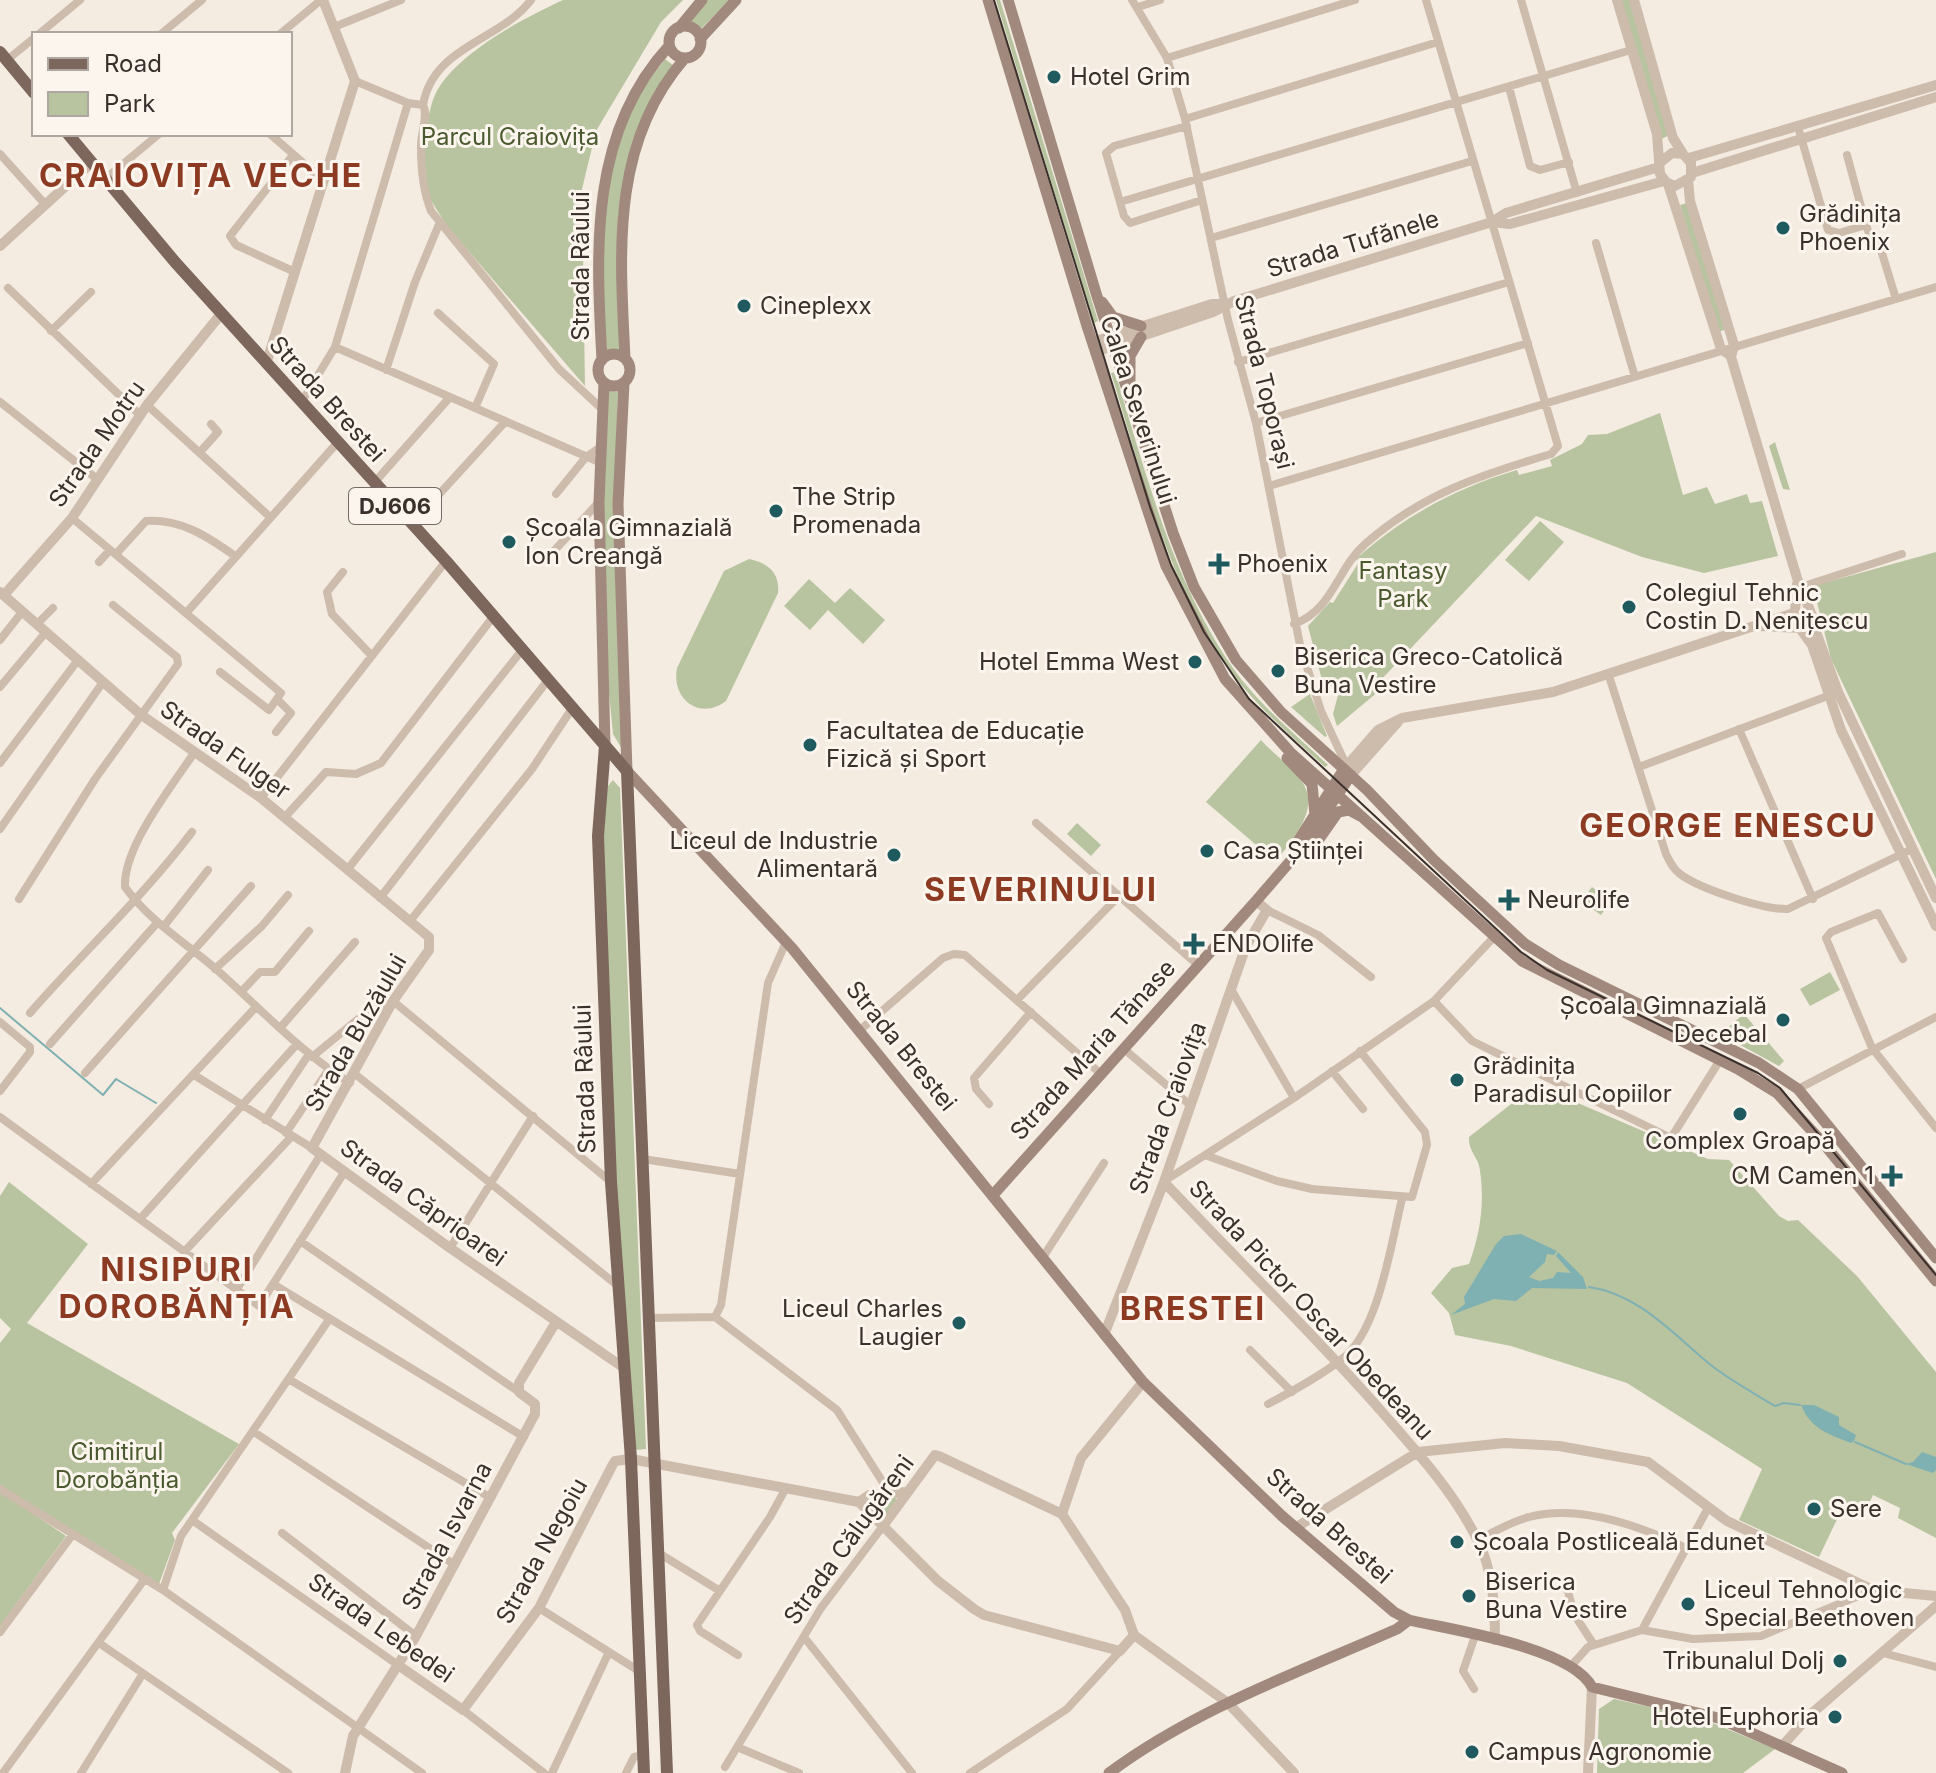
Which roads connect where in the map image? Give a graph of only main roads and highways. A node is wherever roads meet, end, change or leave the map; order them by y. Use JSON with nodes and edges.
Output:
{"nodes":[{"id":1,"x":702,"y":0,"type":"edge"},
{"id":2,"x":736,"y":0,"type":"edge"},
{"id":3,"x":988,"y":0,"type":"edge"},
{"id":4,"x":1008,"y":0,"type":"edge"},
{"id":5,"x":679,"y":28,"type":"junction"},
{"id":6,"x":700,"y":39,"type":"junction"},
{"id":7,"x":669,"y":46,"type":"junction"},
{"id":8,"x":4,"y":56,"type":"edge"},
{"id":9,"x":685,"y":58,"type":"junction"},
{"id":10,"x":32,"y":91,"type":"edge"},
{"id":11,"x":70,"y":136,"type":"edge"},
{"id":12,"x":1096,"y":293,"type":"junction"},
{"id":13,"x":625,"y":358,"type":"junction"},
{"id":14,"x":602,"y":360,"type":"junction"},
{"id":15,"x":604,"y":383,"type":"junction"},
{"id":16,"x":624,"y":383,"type":"junction"},
{"id":17,"x":1130,"y":393,"type":"junction"},
{"id":18,"x":1261,"y":723,"type":"junction"},
{"id":19,"x":605,"y":746,"type":"junction"},
{"id":20,"x":1347,"y":770,"type":"junction"},
{"id":21,"x":627,"y":771,"type":"junction"},
{"id":22,"x":644,"y":789,"type":"junction"},
{"id":23,"x":1335,"y":790,"type":"junction"},
{"id":24,"x":627,"y":800,"type":"junction"},
{"id":25,"x":1315,"y":815,"type":"junction"},
{"id":26,"x":1370,"y":822,"type":"junction"},
{"id":27,"x":1288,"y":862,"type":"junction"},
{"id":28,"x":1010,"y":1176,"type":"junction"},
{"id":29,"x":993,"y":1195,"type":"junction"},
{"id":30,"x":1032,"y":1244,"type":"junction"},
{"id":31,"x":1936,"y":1258,"type":"edge"},
{"id":32,"x":1936,"y":1281,"type":"edge"},
{"id":33,"x":1409,"y":1620,"type":"junction"},
{"id":34,"x":644,"y":1773,"type":"edge"},
{"id":35,"x":667,"y":1773,"type":"edge"},
{"id":36,"x":1109,"y":1773,"type":"edge"},
{"id":37,"x":1842,"y":1773,"type":"edge"}],
"edges":[{"from":1,"to":5,"type":"main road","name":"Strada Râului"},
{"from":2,"to":6,"type":"main road","name":"Strada Râului"},
{"from":3,"to":18,"type":"main road","name":"Calea Severinului"},
{"from":4,"to":12,"type":"main road","name":"Calea Severinului"},
{"from":5,"to":6,"type":"main road"},
{"from":5,"to":7,"type":"main road","name":"Strada Râului"},
{"from":6,"to":9,"type":"main road","name":"Strada Râului"},
{"from":7,"to":9,"type":"main road"},
{"from":7,"to":14,"type":"main road","name":"Strada Râului"},
{"from":8,"to":10,"type":"main road"},
{"from":9,"to":13,"type":"main road","name":"Strada Râului"},
{"from":11,"to":19,"type":"main road","name":"Strada Brestei","number":"DJ606"},
{"from":12,"to":17,"type":"main road","name":"Calea Severinului"},
{"from":12,"to":17,"type":"main road"},
{"from":13,"to":14,"type":"main road","name":"Strada Râului"},
{"from":13,"to":16,"type":"main road","name":"Strada Râului"},
{"from":14,"to":15,"type":"main road","name":"Strada Râului"},
{"from":15,"to":16,"type":"main road"},
{"from":15,"to":19,"type":"main road","name":"Strada Râului"},
{"from":16,"to":21,"type":"main road","name":"Strada Râului"},
{"from":17,"to":20,"type":"main road","name":"Calea Severinului"},
{"from":18,"to":23,"type":"main road","name":"Calea Severinului"},
{"from":18,"to":25,"type":"main road"},
{"from":19,"to":21,"type":"main road","name":"Strada Brestei","number":"DJ606"},
{"from":19,"to":34,"type":"main road","name":"Strada Râului"},
{"from":20,"to":23,"type":"main road","name":"Strada Maria Tănase"},
{"from":20,"to":31,"type":"main road","name":"Calea Severinului"},
{"from":21,"to":22,"type":"main road","name":"Strada Brestei","number":"DJ606"},
{"from":21,"to":24,"type":"main road","name":"Strada Râului"},
{"from":22,"to":24,"type":"main road"},
{"from":22,"to":29,"type":"main road","name":"Strada Brestei","number":"DJ606"},
{"from":23,"to":25,"type":"main road","name":"Strada Maria Tănase"},
{"from":23,"to":26,"type":"main road","name":"Calea Severinului"},
{"from":23,"to":27,"type":"main road","name":"Strada Maria Tănase"},
{"from":24,"to":35,"type":"main road","name":"Strada Râului"},
{"from":25,"to":27,"type":"main road","name":"Strada Maria Tănase"},
{"from":26,"to":27,"type":"main road"},
{"from":26,"to":32,"type":"main road","name":"Calea Severinului"},
{"from":27,"to":28,"type":"main road","name":"Strada Maria Tănase"},
{"from":28,"to":29,"type":"main road","name":"Strada Maria Tănase"},
{"from":28,"to":30,"type":"main road"},
{"from":29,"to":30,"type":"main road","name":"Strada Brestei","number":"DJ606"},
{"from":30,"to":33,"type":"main road","name":"Strada Brestei","number":"DJ606"},
{"from":33,"to":36,"type":"main road"},
{"from":33,"to":37,"type":"main road","name":"Strada Brestei","number":"DJ606"}]}
